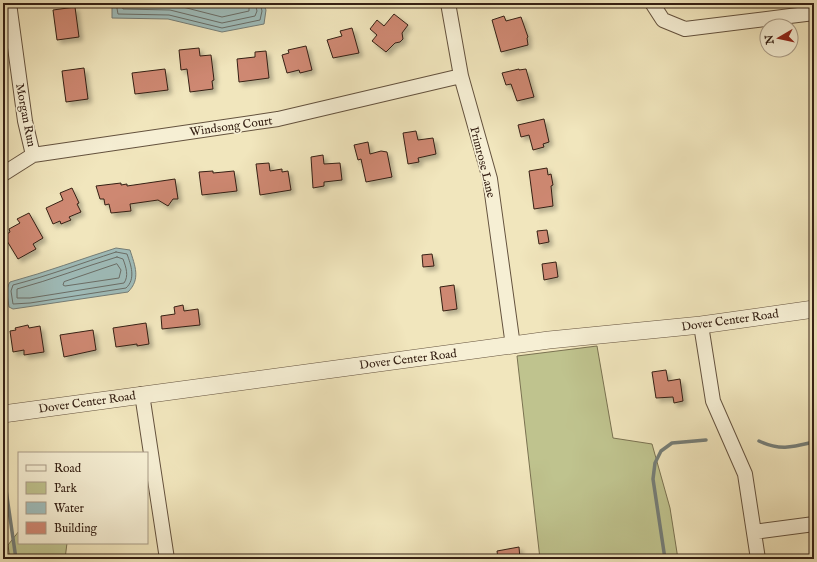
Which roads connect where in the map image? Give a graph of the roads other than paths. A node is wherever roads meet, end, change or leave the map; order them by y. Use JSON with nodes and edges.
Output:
{"nodes":[{"id":1,"x":9,"y":3,"type":"edge"},
{"id":2,"x":448,"y":3,"type":"edge"},
{"id":3,"x":652,"y":3,"type":"edge"},
{"id":4,"x":814,"y":13,"type":"edge"},
{"id":5,"x":461,"y":76,"type":"junction"},
{"id":6,"x":33,"y":155,"type":"junction"},
{"id":7,"x":3,"y":174,"type":"edge"},
{"id":8,"x":814,"y":309,"type":"edge"},
{"id":9,"x":701,"y":325,"type":"junction"},
{"id":10,"x":513,"y":346,"type":"junction"},
{"id":11,"x":142,"y":394,"type":"junction"},
{"id":12,"x":3,"y":414,"type":"edge"},
{"id":13,"x":814,"y":524,"type":"edge"},
{"id":14,"x":754,"y":532,"type":"junction"},
{"id":15,"x":168,"y":559,"type":"edge"},
{"id":16,"x":758,"y":559,"type":"edge"}],
"edges":[{"from":1,"to":6,"type":"street","name":"Morgan Run"},
{"from":2,"to":5,"type":"street","name":"Primrose Lane"},
{"from":3,"to":4,"type":"street"},
{"from":5,"to":6,"type":"street","name":"Windsong Court"},
{"from":5,"to":10,"type":"street","name":"Primrose Lane"},
{"from":6,"to":7,"type":"street","name":"Windsong Court"},
{"from":8,"to":9,"type":"street","name":"Dover Center Road"},
{"from":9,"to":10,"type":"street","name":"Dover Center Road"},
{"from":9,"to":14,"type":"street"},
{"from":10,"to":11,"type":"street","name":"Dover Center Road"},
{"from":11,"to":12,"type":"street","name":"Dover Center Road"},
{"from":11,"to":15,"type":"street"},
{"from":13,"to":14,"type":"street"},
{"from":14,"to":16,"type":"street"}]}
